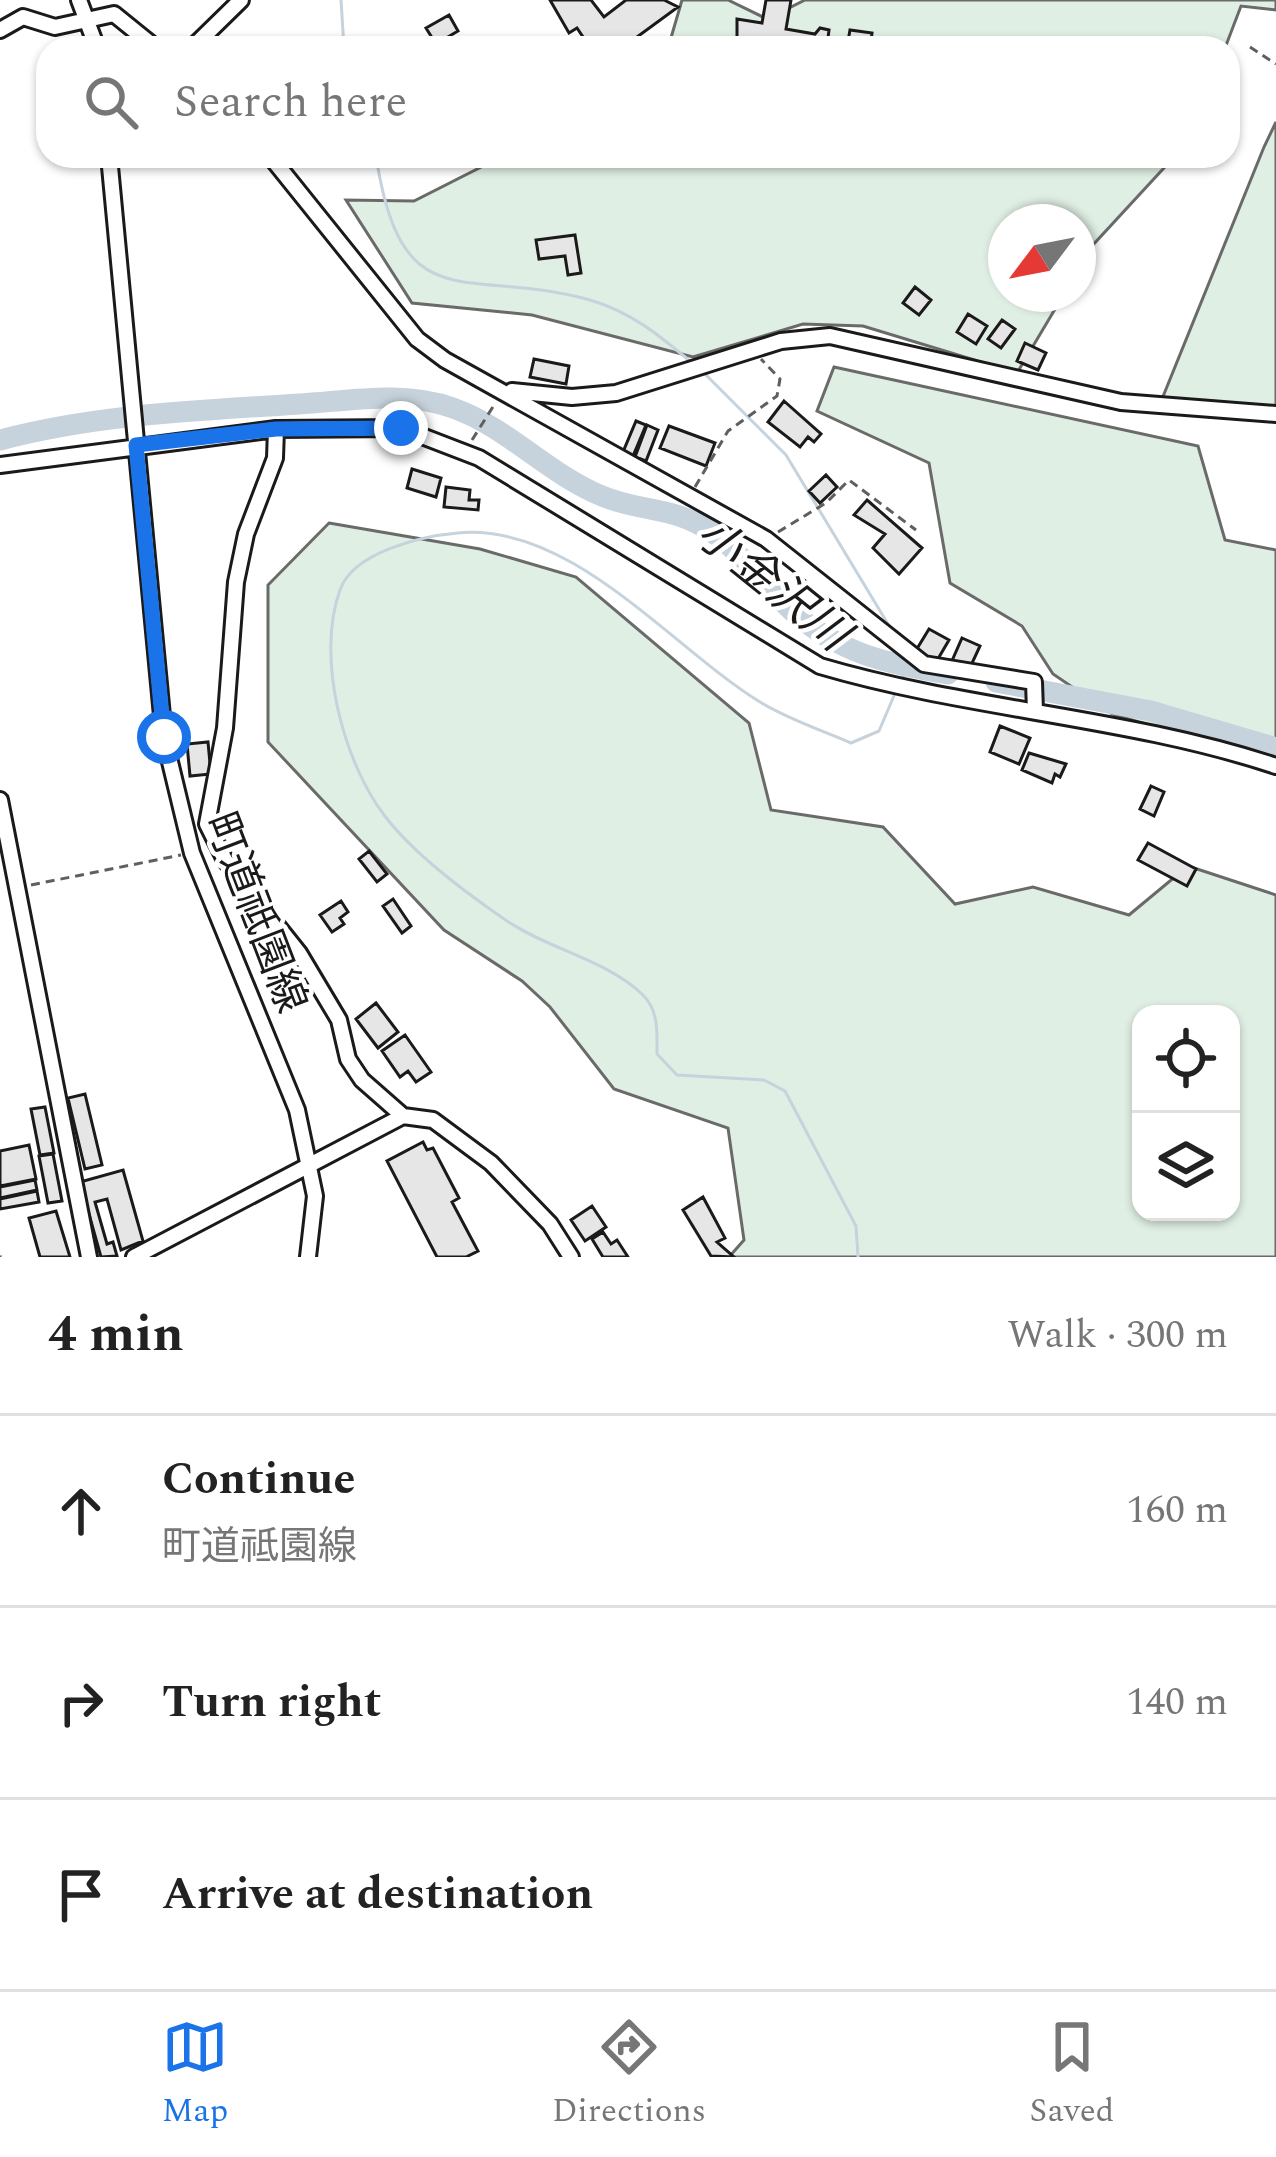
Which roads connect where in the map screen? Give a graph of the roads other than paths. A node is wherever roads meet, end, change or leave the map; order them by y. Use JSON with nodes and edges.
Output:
{"nodes":[{"id":1,"x":79,"y":0,"type":"edge"},
{"id":2,"x":241,"y":0,"type":"edge"},
{"id":3,"x":85,"y":17,"type":"junction"},
{"id":4,"x":0,"y":30,"type":"edge"},
{"id":5,"x":92,"y":36,"type":"edge"},
{"id":6,"x":143,"y":36,"type":"edge"},
{"id":7,"x":205,"y":36,"type":"edge"},
{"id":8,"x":110,"y":168,"type":"edge"},
{"id":9,"x":280,"y":168,"type":"edge"},
{"id":10,"x":505,"y":390,"type":"junction"},
{"id":11,"x":1276,"y":414,"type":"edge"},
{"id":12,"x":276,"y":429,"type":"junction"},
{"id":13,"x":136,"y":445,"type":"junction"},
{"id":14,"x":0,"y":465,"type":"edge"},
{"id":15,"x":1035,"y":711,"type":"junction"},
{"id":16,"x":1276,"y":766,"type":"edge"},
{"id":17,"x":0,"y":800,"type":"edge"},
{"id":18,"x":403,"y":1116,"type":"junction"},
{"id":19,"x":309,"y":1165,"type":"junction"},
{"id":20,"x":89,"y":1257,"type":"edge"},
{"id":21,"x":134,"y":1257,"type":"edge"},
{"id":22,"x":308,"y":1257,"type":"edge"},
{"id":23,"x":572,"y":1257,"type":"edge"}],
"edges":[{"from":1,"to":3,"type":"street"},
{"from":2,"to":7,"type":"street"},
{"from":3,"to":4,"type":"street"},
{"from":3,"to":5,"type":"street"},
{"from":3,"to":6,"type":"street"},
{"from":8,"to":13,"type":"street","name":"町道祗園線"},
{"from":9,"to":10,"type":"street"},
{"from":10,"to":11,"type":"street"},
{"from":10,"to":15,"type":"street"},
{"from":12,"to":13,"type":"street"},
{"from":12,"to":15,"type":"street"},
{"from":12,"to":18,"type":"street"},
{"from":13,"to":14,"type":"street"},
{"from":13,"to":19,"type":"street","name":"町道祗園線"},
{"from":15,"to":16,"type":"street"},
{"from":17,"to":20,"type":"street"},
{"from":18,"to":19,"type":"street"},
{"from":18,"to":23,"type":"street"},
{"from":19,"to":21,"type":"street"},
{"from":19,"to":22,"type":"street","name":"町道祗園線"}]}
